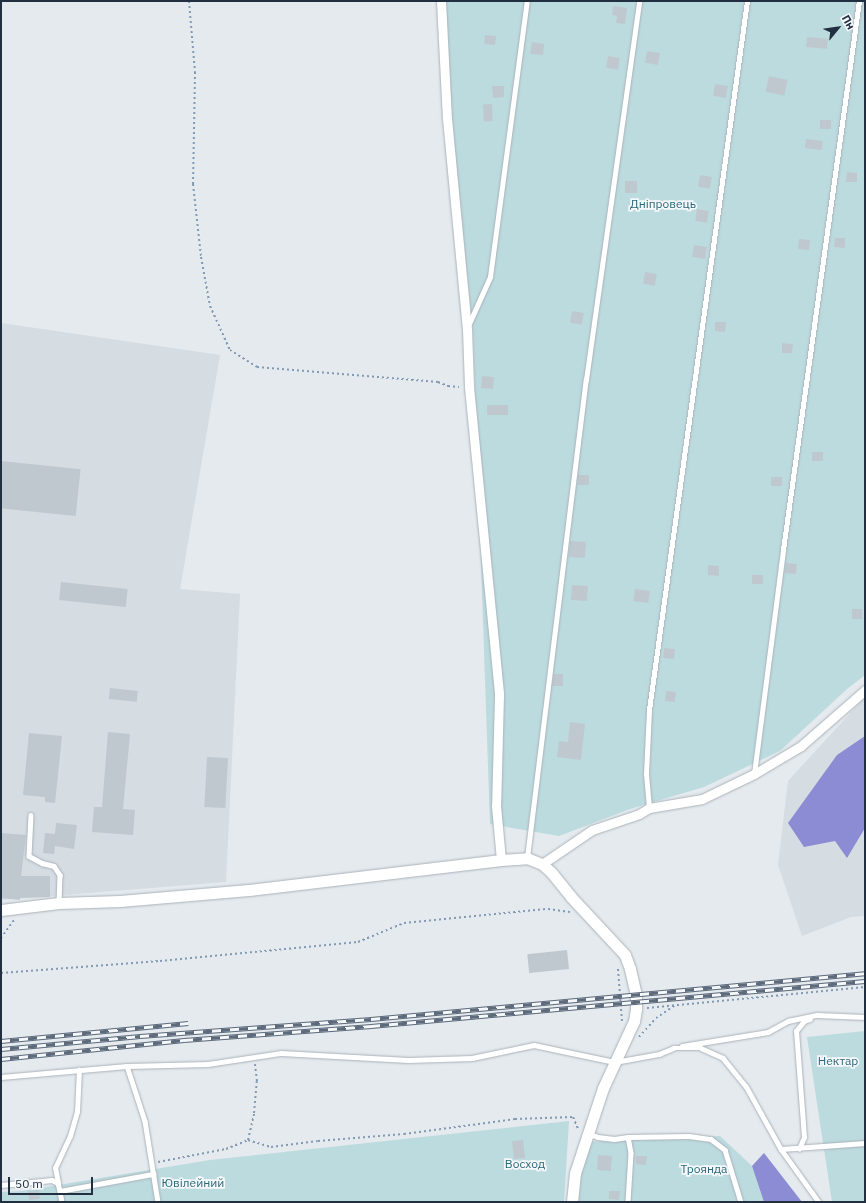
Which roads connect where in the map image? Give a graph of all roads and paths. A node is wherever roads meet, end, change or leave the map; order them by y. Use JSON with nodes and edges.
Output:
{"nodes":[{"id":1,"x":189,"y":1,"type":"edge"},
{"id":2,"x":441,"y":1,"type":"edge"},
{"id":3,"x":527,"y":1,"type":"edge"},
{"id":4,"x":640,"y":1,"type":"edge"},
{"id":5,"x":747,"y":1,"type":"edge"},
{"id":6,"x":859,"y":1,"type":"edge"},
{"id":7,"x":467,"y":329,"type":"junction"},
{"id":8,"x":469,"y":387,"type":"junction"},
{"id":9,"x":865,"y":690,"type":"edge"},
{"id":10,"x":754,"y":774,"type":"junction"},
{"id":11,"x":649,"y":808,"type":"junction"},
{"id":12,"x":31,"y":815,"type":"dead end"},
{"id":13,"x":526,"y":858,"type":"junction"},
{"id":14,"x":501,"y":860,"type":"junction"},
{"id":15,"x":542,"y":864,"type":"junction"},
{"id":16,"x":59,"y":903,"type":"junction"},
{"id":17,"x":24,"y":907,"type":"junction"},
{"id":18,"x":1,"y":910,"type":"edge"},
{"id":19,"x":587,"y":914,"type":"junction"},
{"id":20,"x":1,"y":938,"type":"edge"},
{"id":21,"x":617,"y":968,"type":"dead end"},
{"id":22,"x":1,"y":973,"type":"edge"},
{"id":23,"x":865,"y":987,"type":"edge"},
{"id":24,"x":676,"y":1004,"type":"junction"},
{"id":25,"x":636,"y":1010,"type":"junction"},
{"id":26,"x":817,"y":1015,"type":"junction"},
{"id":27,"x":865,"y":1017,"type":"edge"},
{"id":28,"x":622,"y":1025,"type":"dead end"},
{"id":29,"x":624,"y":1046,"type":"junction"},
{"id":30,"x":674,"y":1048,"type":"junction"},
{"id":31,"x":255,"y":1057,"type":"junction"},
{"id":32,"x":615,"y":1062,"type":"junction"},
{"id":33,"x":127,"y":1066,"type":"junction"},
{"id":34,"x":79,"y":1070,"type":"junction"},
{"id":35,"x":1,"y":1077,"type":"edge"},
{"id":36,"x":583,"y":1132,"type":"junction"},
{"id":37,"x":628,"y":1137,"type":"junction"},
{"id":38,"x":248,"y":1140,"type":"junction"},
{"id":39,"x":865,"y":1143,"type":"edge"},
{"id":40,"x":781,"y":1149,"type":"junction"},
{"id":41,"x":798,"y":1149,"type":"junction"},
{"id":42,"x":151,"y":1163,"type":"junction"},
{"id":43,"x":153,"y":1174,"type":"junction"},
{"id":44,"x":58,"y":1183,"type":"junction"},
{"id":45,"x":1,"y":1185,"type":"edge"},
{"id":46,"x":60,"y":1191,"type":"junction"},
{"id":47,"x":62,"y":1202,"type":"edge"},
{"id":48,"x":158,"y":1202,"type":"edge"},
{"id":49,"x":572,"y":1202,"type":"edge"},
{"id":50,"x":628,"y":1202,"type":"edge"},
{"id":51,"x":741,"y":1202,"type":"edge"},
{"id":52,"x":819,"y":1202,"type":"edge"}],
"edges":[{"from":1,"to":8,"type":"path"},
{"from":2,"to":7,"type":"street"},
{"from":3,"to":7,"type":"lane"},
{"from":4,"to":13,"type":"lane"},
{"from":5,"to":11,"type":"lane"},
{"from":6,"to":10,"type":"lane"},
{"from":7,"to":8,"type":"street"},
{"from":8,"to":14,"type":"street"},
{"from":9,"to":10,"type":"street"},
{"from":10,"to":11,"type":"street"},
{"from":11,"to":15,"type":"street"},
{"from":12,"to":16,"type":"lane"},
{"from":13,"to":14,"type":"street"},
{"from":13,"to":15,"type":"street"},
{"from":14,"to":16,"type":"street"},
{"from":15,"to":19,"type":"street"},
{"from":16,"to":17,"type":"street"},
{"from":17,"to":18,"type":"street"},
{"from":17,"to":20,"type":"path"},
{"from":19,"to":22,"type":"path"},
{"from":19,"to":25,"type":"street"},
{"from":21,"to":28,"type":"path"},
{"from":23,"to":24,"type":"path"},
{"from":24,"to":25,"type":"path"},
{"from":24,"to":29,"type":"path"},
{"from":25,"to":29,"type":"street"},
{"from":26,"to":27,"type":"lane"},
{"from":26,"to":30,"type":"lane"},
{"from":26,"to":41,"type":"lane"},
{"from":29,"to":32,"type":"street"},
{"from":30,"to":32,"type":"lane"},
{"from":30,"to":40,"type":"lane"},
{"from":31,"to":32,"type":"lane"},
{"from":31,"to":33,"type":"lane"},
{"from":31,"to":38,"type":"path"},
{"from":32,"to":36,"type":"street"},
{"from":33,"to":34,"type":"lane"},
{"from":33,"to":42,"type":"lane"},
{"from":34,"to":35,"type":"lane"},
{"from":34,"to":44,"type":"lane"},
{"from":36,"to":37,"type":"lane"},
{"from":36,"to":38,"type":"path"},
{"from":36,"to":49,"type":"street"},
{"from":37,"to":50,"type":"lane"},
{"from":37,"to":51,"type":"lane"},
{"from":38,"to":42,"type":"path"},
{"from":39,"to":41,"type":"lane"},
{"from":40,"to":41,"type":"lane"},
{"from":40,"to":52,"type":"lane"},
{"from":42,"to":43,"type":"lane"},
{"from":43,"to":46,"type":"lane"},
{"from":43,"to":48,"type":"lane"},
{"from":44,"to":45,"type":"lane"},
{"from":44,"to":46,"type":"lane"},
{"from":46,"to":47,"type":"lane"}]}
